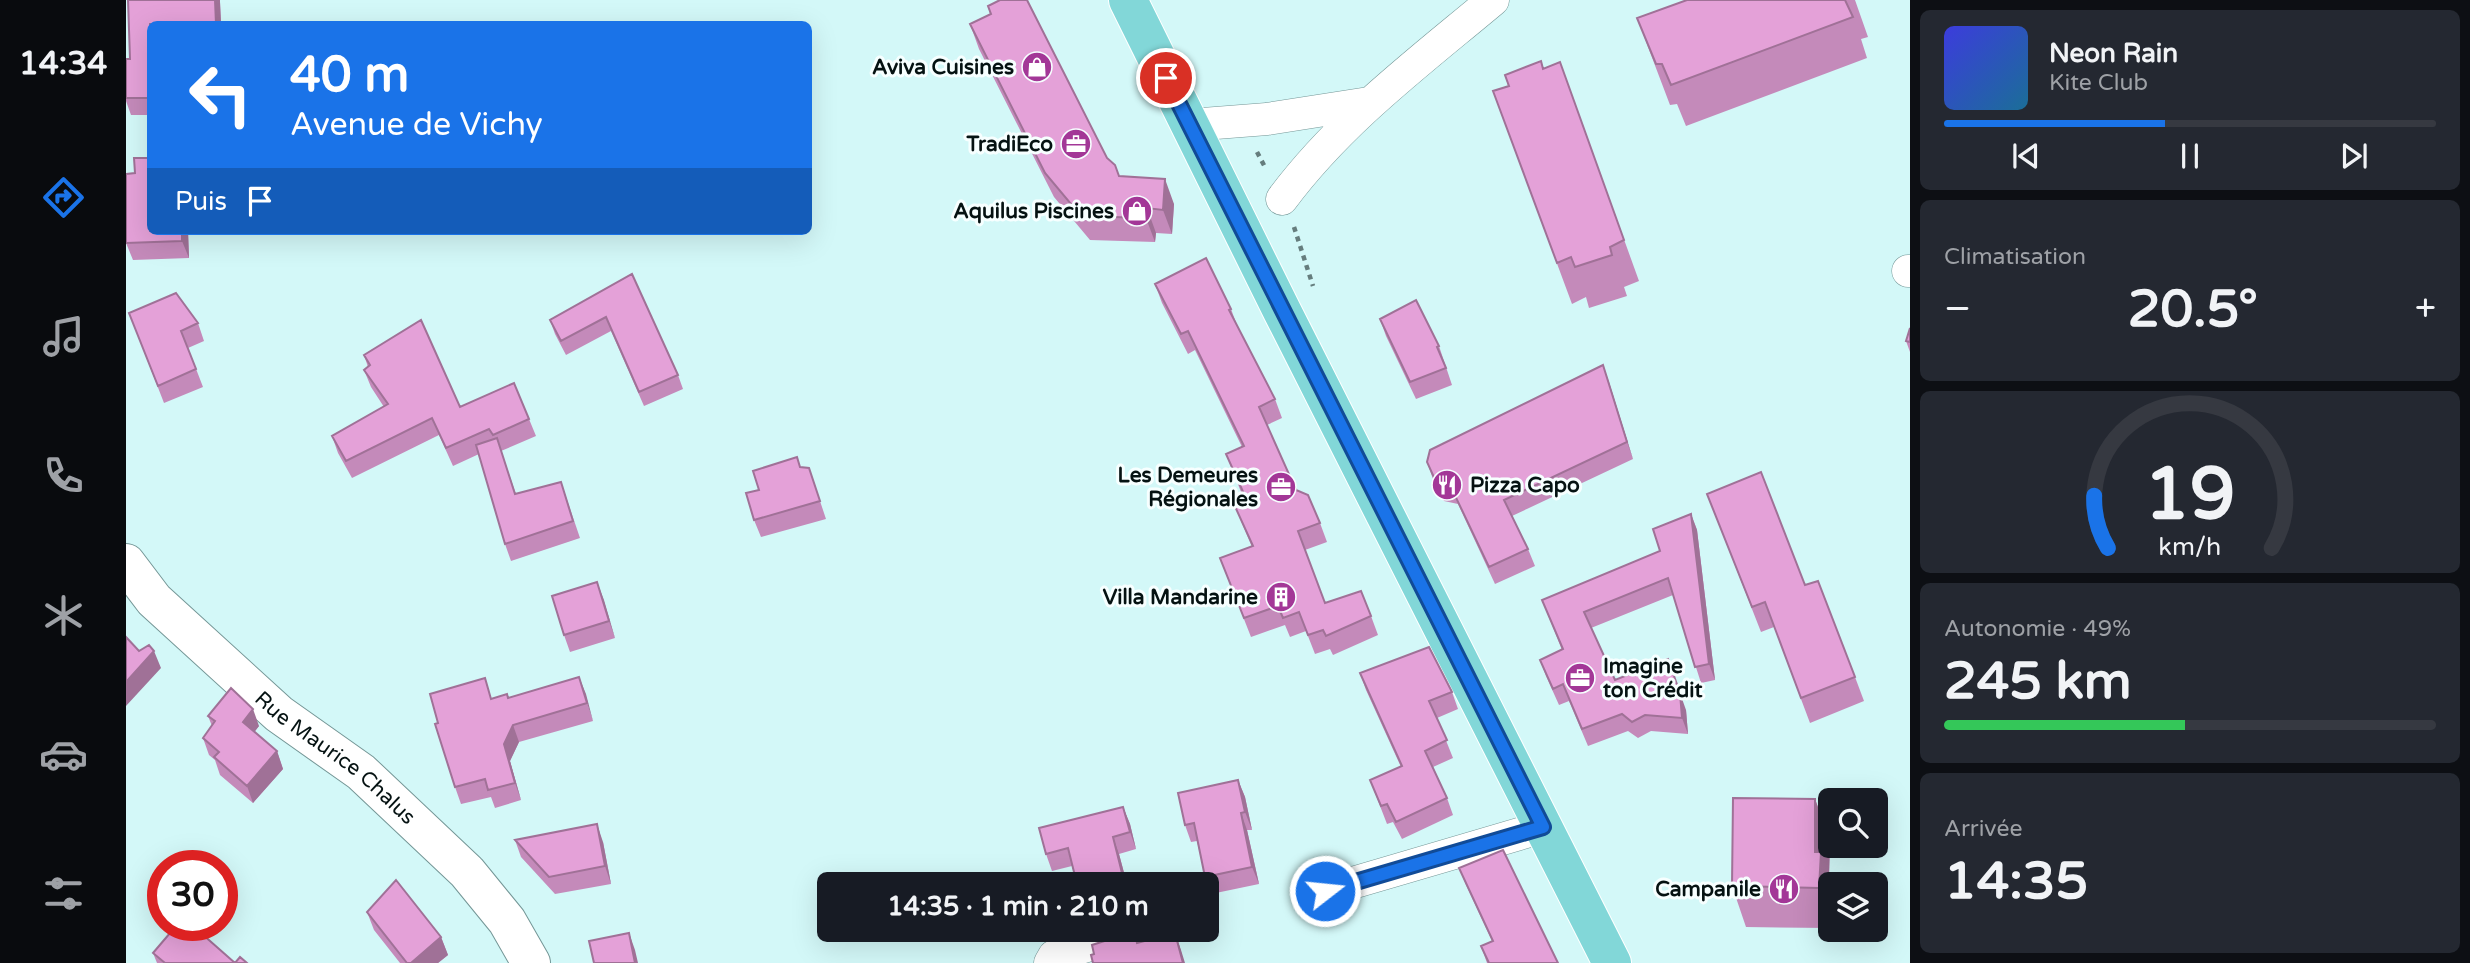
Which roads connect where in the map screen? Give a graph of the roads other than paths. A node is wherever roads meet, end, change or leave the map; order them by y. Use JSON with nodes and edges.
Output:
{"nodes":[{"id":1,"x":1128,"y":0,"type":"edge"},
{"id":2,"x":1493,"y":0,"type":"edge"},
{"id":3,"x":1369,"y":103,"type":"junction"},
{"id":4,"x":1190,"y":125,"type":"junction"},
{"id":5,"x":1282,"y":199,"type":"dead end"},
{"id":6,"x":126,"y":563,"type":"edge"},
{"id":7,"x":1543,"y":827,"type":"junction"},
{"id":8,"x":1325,"y":891,"type":"dead end"},
{"id":9,"x":1101,"y":942,"type":"edge"},
{"id":10,"x":531,"y":963,"type":"edge"},
{"id":11,"x":1050,"y":963,"type":"edge"},
{"id":12,"x":1612,"y":963,"type":"edge"}],
"edges":[{"from":1,"to":4,"type":"main road"},
{"from":2,"to":3,"type":"street"},
{"from":3,"to":4,"type":"street"},
{"from":3,"to":5,"type":"street"},
{"from":4,"to":7,"type":"main road"},
{"from":6,"to":10,"type":"street","name":"Rue Maurice Chalus"},
{"from":7,"to":8,"type":"street"},
{"from":7,"to":12,"type":"main road"},
{"from":9,"to":11,"type":"street"}]}
